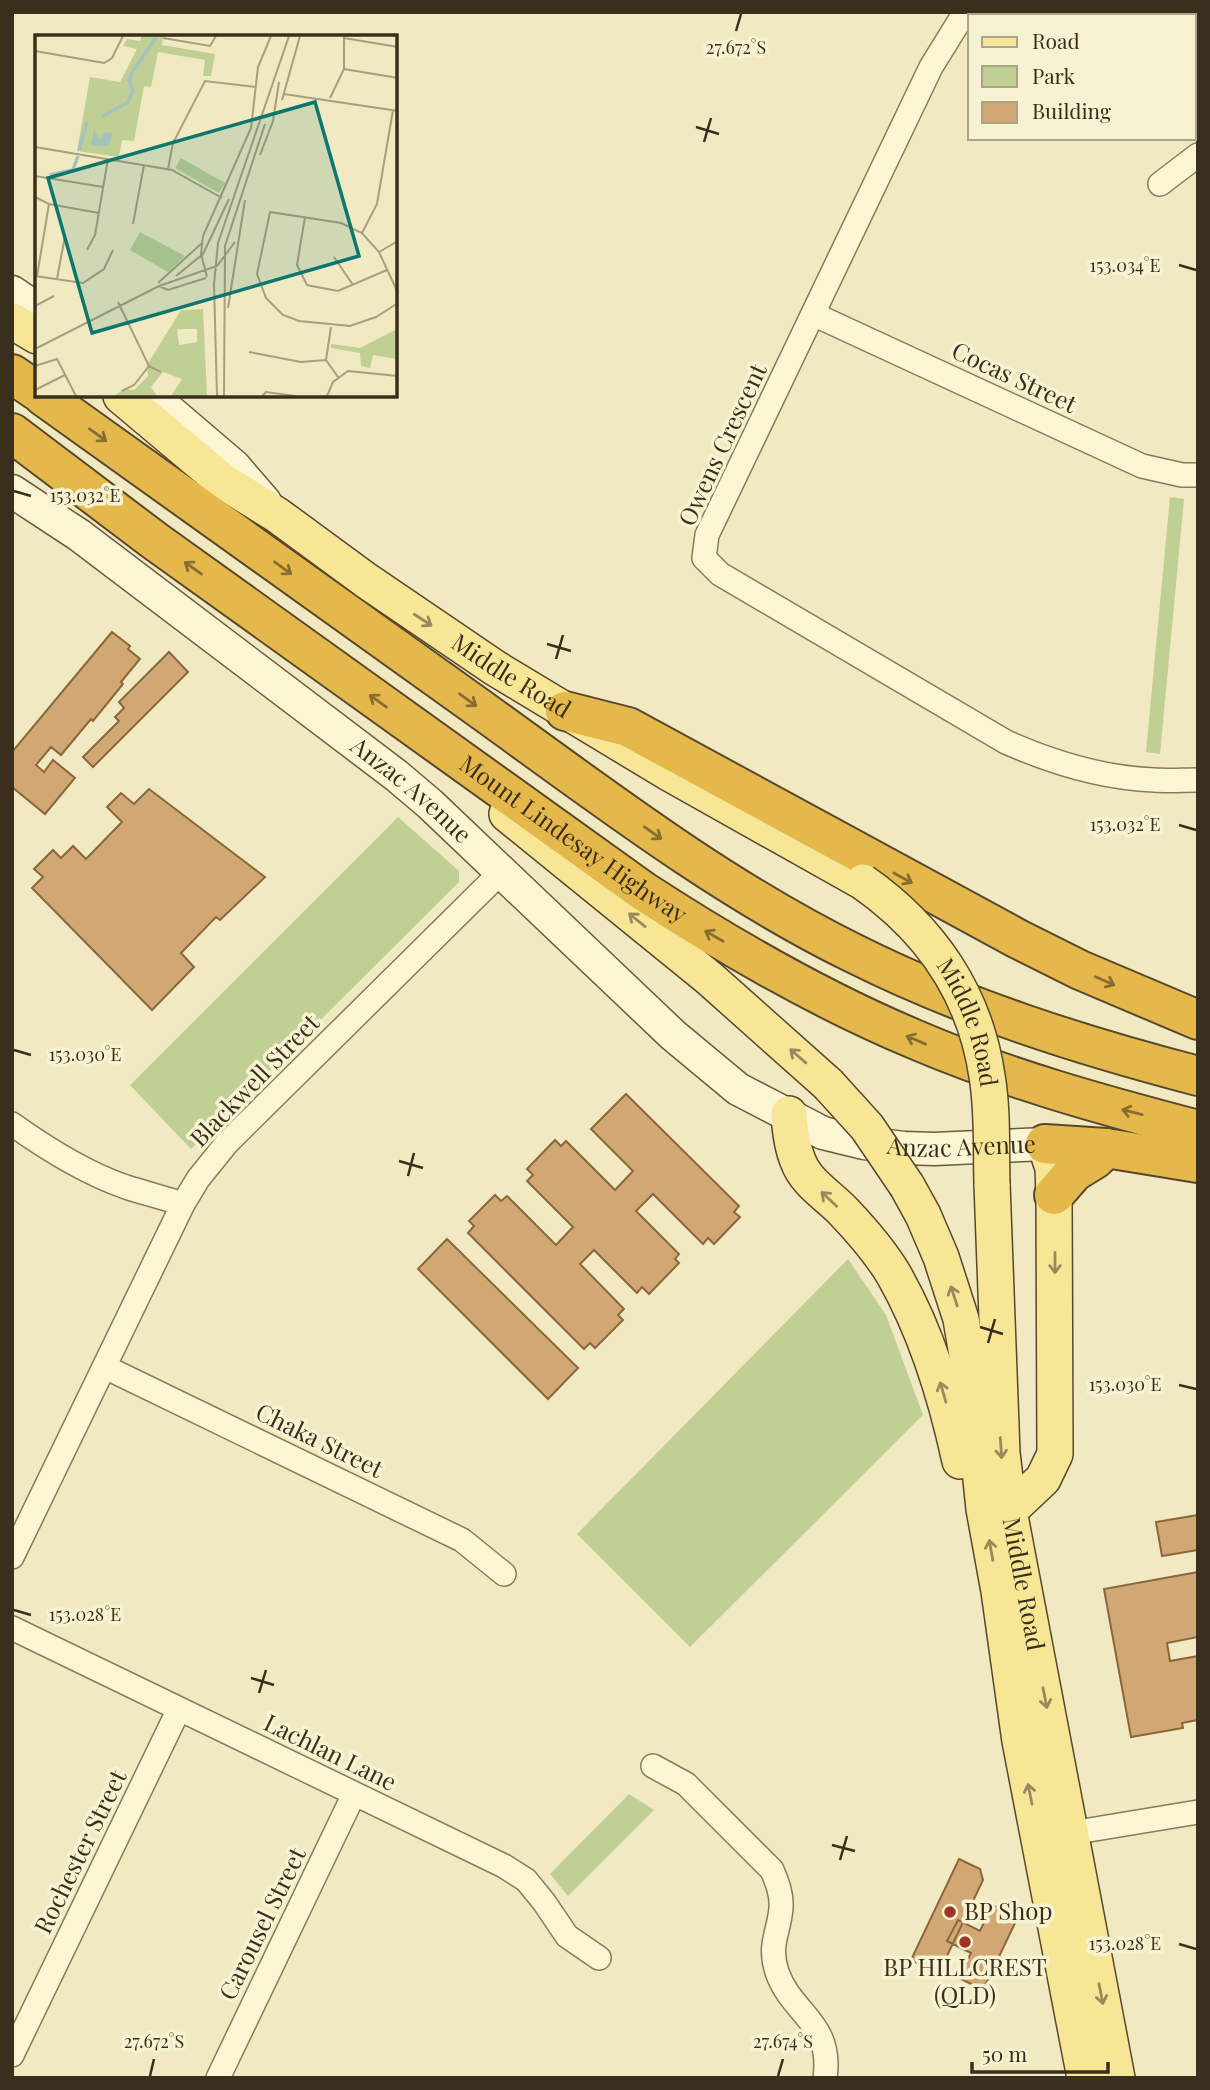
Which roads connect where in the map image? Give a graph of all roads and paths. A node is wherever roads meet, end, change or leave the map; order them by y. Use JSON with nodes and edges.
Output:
{"nodes":[{"id":1,"x":965,"y":12,"type":"edge"},
{"id":2,"x":1198,"y":155,"type":"edge"},
{"id":3,"x":1160,"y":184,"type":"dead end"},
{"id":4,"x":12,"y":292,"type":"edge"},
{"id":5,"x":35,"y":308,"type":"edge"},
{"id":6,"x":813,"y":314,"type":"junction"},
{"id":7,"x":12,"y":321,"type":"edge"},
{"id":8,"x":35,"y":335,"type":"edge"},
{"id":9,"x":12,"y":374,"type":"edge"},
{"id":10,"x":35,"y":390,"type":"edge"},
{"id":11,"x":44,"y":397,"type":"edge"},
{"id":12,"x":122,"y":397,"type":"edge"},
{"id":13,"x":153,"y":397,"type":"edge"},
{"id":14,"x":12,"y":433,"type":"edge"},
{"id":15,"x":1198,"y":475,"type":"edge"},
{"id":16,"x":12,"y":491,"type":"edge"},
{"id":17,"x":277,"y":515,"type":"junction"},
{"id":18,"x":565,"y":711,"type":"junction"},
{"id":19,"x":454,"y":755,"type":"junction"},
{"id":20,"x":1198,"y":780,"type":"edge"},
{"id":21,"x":501,"y":872,"type":"junction"},
{"id":22,"x":1198,"y":1020,"type":"edge"},
{"id":23,"x":1013,"y":1021,"type":"junction"},
{"id":24,"x":1198,"y":1048,"type":"edge"},
{"id":25,"x":1198,"y":1076,"type":"edge"},
{"id":26,"x":789,"y":1114,"type":"junction"},
{"id":27,"x":12,"y":1124,"type":"edge"},
{"id":28,"x":1198,"y":1129,"type":"edge"},
{"id":29,"x":1045,"y":1144,"type":"junction"},
{"id":30,"x":1106,"y":1148,"type":"junction"},
{"id":31,"x":1198,"y":1163,"type":"edge"},
{"id":32,"x":1054,"y":1195,"type":"junction"},
{"id":33,"x":183,"y":1204,"type":"junction"},
{"id":34,"x":105,"y":1367,"type":"junction"},
{"id":35,"x":996,"y":1510,"type":"junction"},
{"id":36,"x":12,"y":1557,"type":"edge"},
{"id":37,"x":503,"y":1574,"type":"dead end"},
{"id":38,"x":12,"y":1628,"type":"edge"},
{"id":39,"x":179,"y":1709,"type":"junction"},
{"id":40,"x":653,"y":1766,"type":"dead end"},
{"id":41,"x":354,"y":1794,"type":"junction"},
{"id":42,"x":1198,"y":1812,"type":"edge"},
{"id":43,"x":1055,"y":1836,"type":"junction"},
{"id":44,"x":599,"y":1958,"type":"dead end"},
{"id":45,"x":12,"y":2055,"type":"edge"},
{"id":46,"x":218,"y":2078,"type":"edge"},
{"id":47,"x":825,"y":2078,"type":"edge"},
{"id":48,"x":1085,"y":2078,"type":"edge"},
{"id":49,"x":1117,"y":2078,"type":"edge"}],
"edges":[{"from":1,"to":6,"type":"street","name":"Owens Crescent"},
{"from":2,"to":3,"type":"street"},
{"from":4,"to":5,"type":"main road"},
{"from":6,"to":15,"type":"street","name":"Cocas Street"},
{"from":6,"to":20,"type":"street","name":"Owens Crescent"},
{"from":7,"to":8,"type":"main road"},
{"from":9,"to":10,"type":"highway"},
{"from":11,"to":23,"type":"highway","name":"Mount Lindesay Highway","one_way":true},
{"from":12,"to":17,"type":"main road","name":"Middle Road"},
{"from":13,"to":17,"type":"main road"},
{"from":19,"to":14,"type":"highway","name":"Mount Lindesay Highway","one_way":true},
{"from":16,"to":21,"type":"main road","name":"Anzac Avenue"},
{"from":17,"to":18,"type":"main road","name":"Middle Road","one_way":true},
{"from":18,"to":22,"type":"highway","one_way":true},
{"from":18,"to":35,"type":"main road","name":"Middle Road","one_way":true,"bridge":true},
{"from":28,"to":19,"type":"highway","name":"Mount Lindesay Highway","one_way":true},
{"from":35,"to":19,"type":"main road","name":"Middle Road","one_way":true,"bridge":true},
{"from":21,"to":26,"type":"main road","name":"Anzac Avenue"},
{"from":21,"to":33,"type":"street","name":"Blackwell Street"},
{"from":23,"to":24,"type":"highway"},
{"from":23,"to":25,"type":"highway","name":"Mount Lindesay Highway"},
{"from":26,"to":29,"type":"main road","name":"Anzac Avenue"},
{"from":35,"to":26,"type":"main road","one_way":true},
{"from":27,"to":33,"type":"street"},
{"from":29,"to":30,"type":"highway"},
{"from":29,"to":32,"type":"main road"},
{"from":30,"to":31,"type":"highway"},
{"from":30,"to":32,"type":"highway"},
{"from":32,"to":35,"type":"main road","one_way":true},
{"from":33,"to":34,"type":"street","name":"Blackwell Street"},
{"from":34,"to":36,"type":"street","name":"Blackwell Street"},
{"from":34,"to":37,"type":"street","name":"Chaka Street"},
{"from":35,"to":43,"type":"main road","name":"Middle Road"},
{"from":38,"to":39,"type":"street","name":"Lachlan Lane"},
{"from":39,"to":41,"type":"street","name":"Lachlan Lane"},
{"from":39,"to":45,"type":"street","name":"Rochester Street"},
{"from":40,"to":47,"type":"street"},
{"from":41,"to":44,"type":"street","name":"Lachlan Lane"},
{"from":41,"to":46,"type":"street","name":"Carousel Street"},
{"from":42,"to":43,"type":"street"},
{"from":43,"to":48,"type":"main road","name":"Middle Road"},
{"from":43,"to":49,"type":"main road","name":"Middle Road","one_way":true}]}
